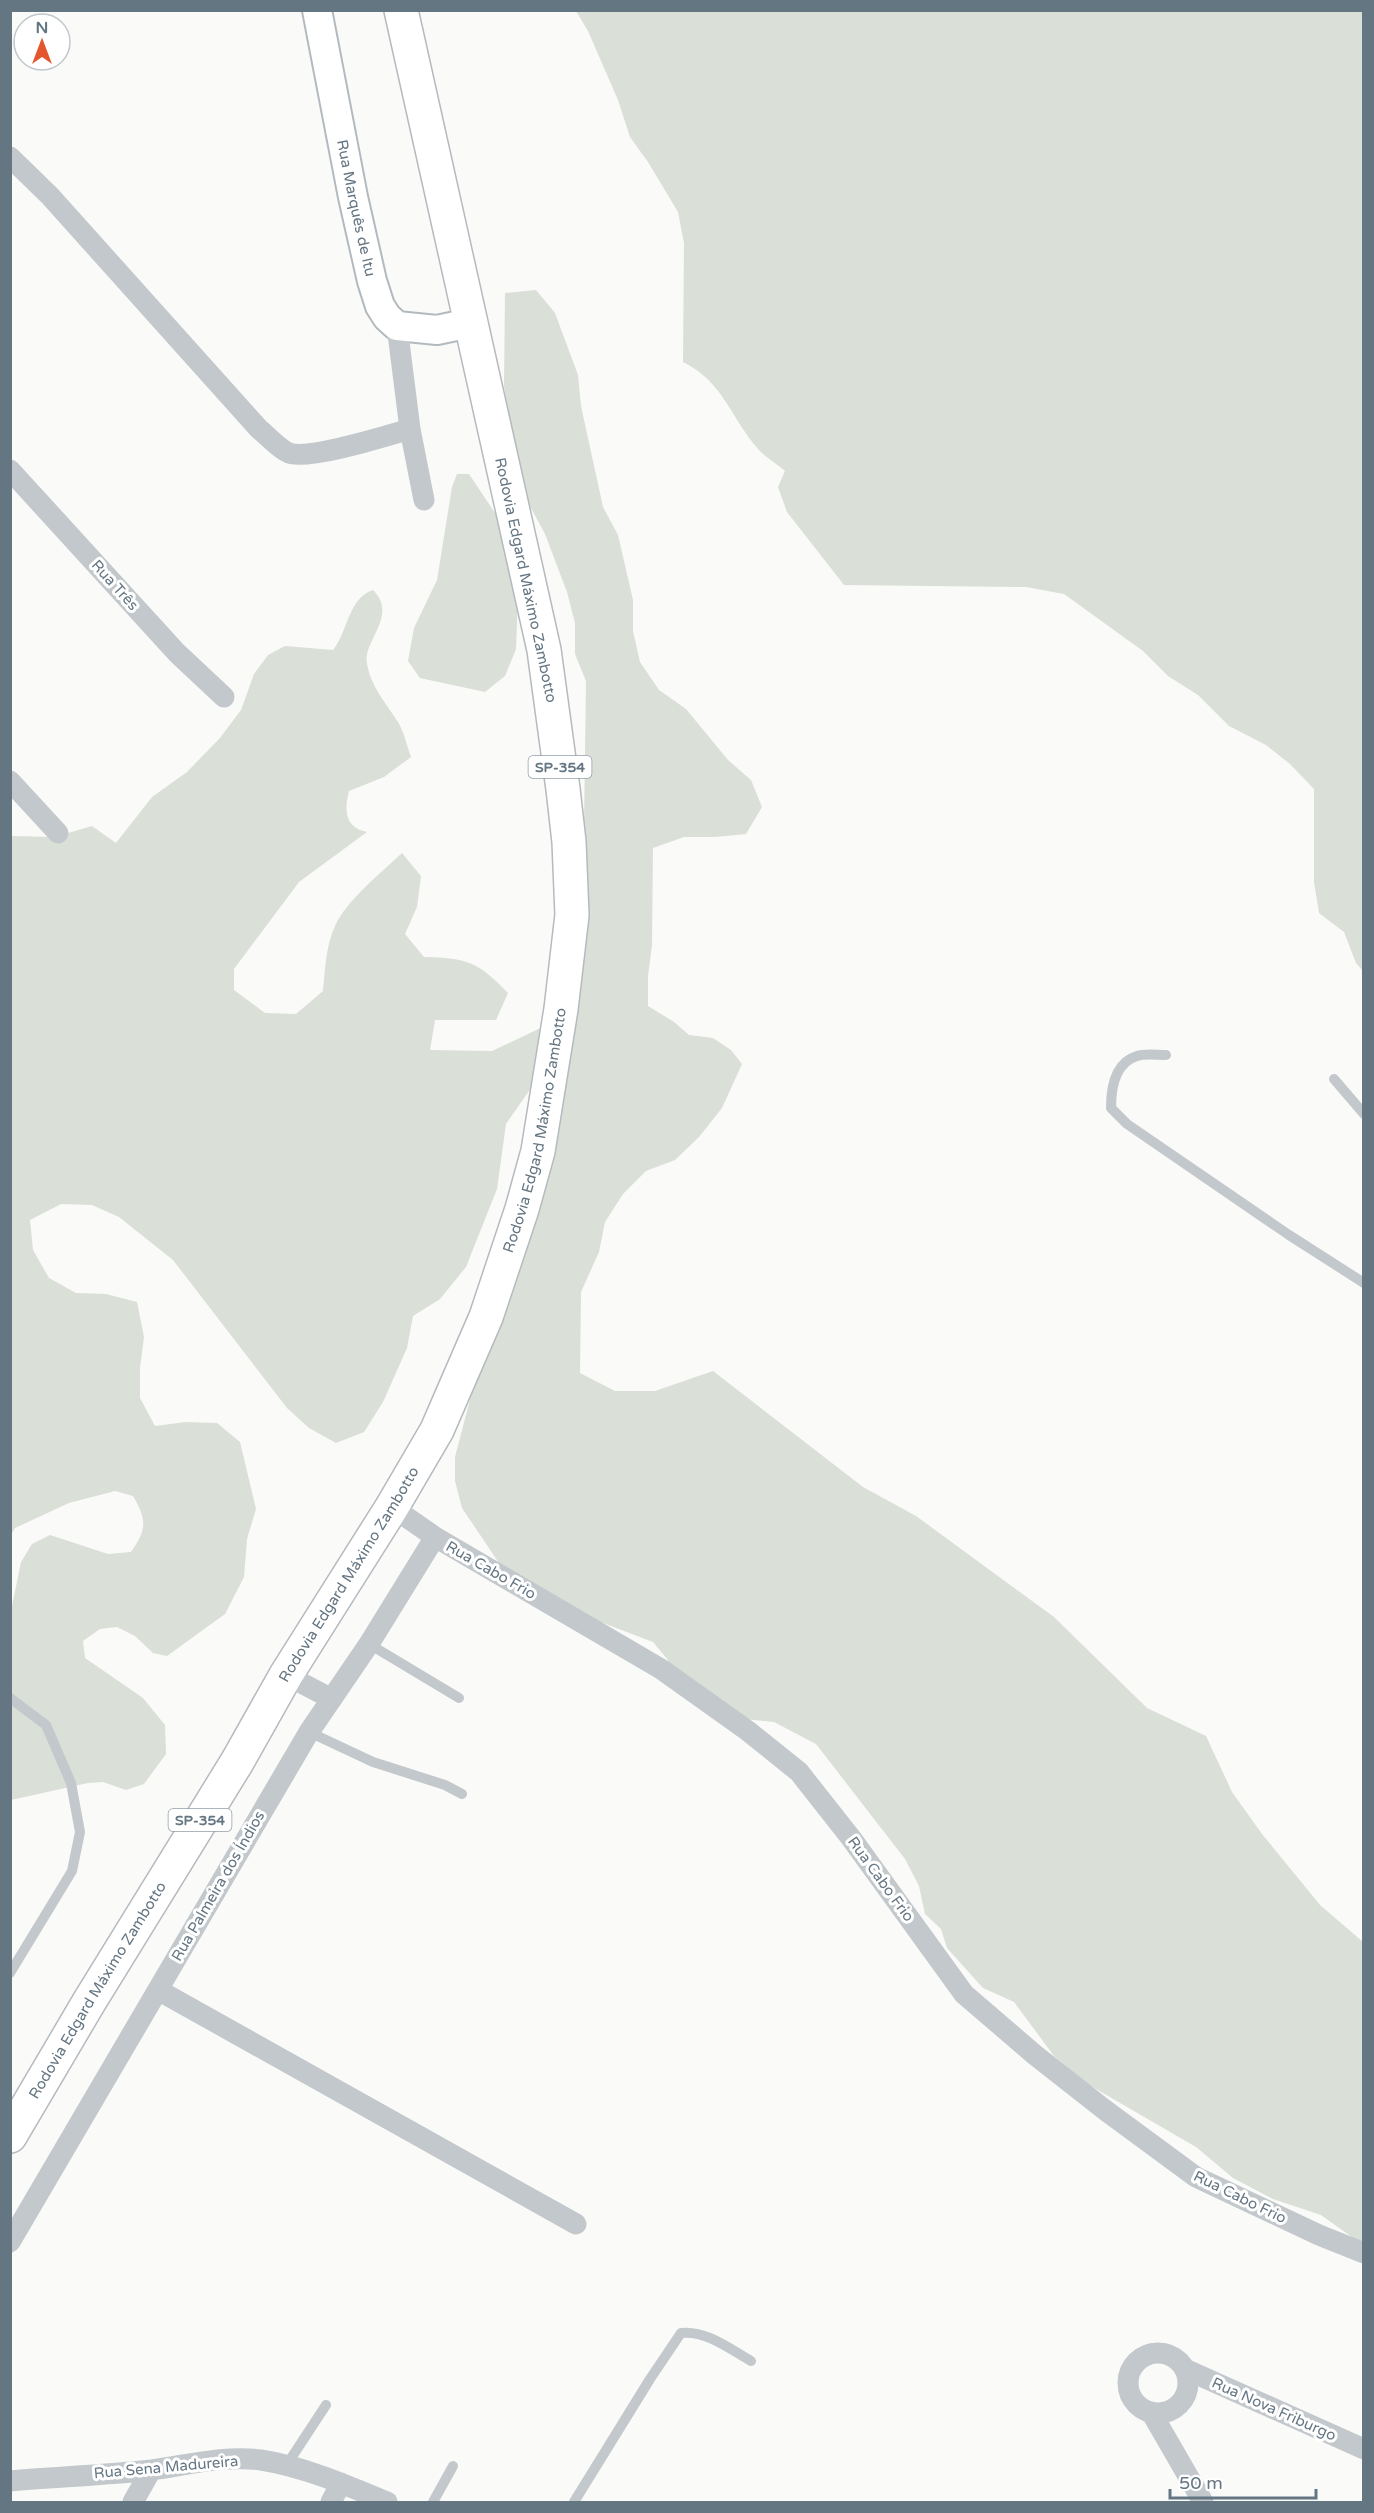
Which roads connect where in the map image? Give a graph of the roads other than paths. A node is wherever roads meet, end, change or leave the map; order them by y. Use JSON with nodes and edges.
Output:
{"nodes":[{"id":1,"x":317,"y":10,"type":"edge"},
{"id":2,"x":401,"y":10,"type":"edge"},
{"id":3,"x":10,"y":157,"type":"edge"},
{"id":4,"x":470,"y":323,"type":"junction"},
{"id":5,"x":397,"y":326,"type":"junction"},
{"id":6,"x":410,"y":429,"type":"junction"},
{"id":7,"x":10,"y":470,"type":"edge"},
{"id":8,"x":424,"y":500,"type":"dead end"},
{"id":9,"x":224,"y":697,"type":"dead end"},
{"id":10,"x":10,"y":781,"type":"edge"},
{"id":11,"x":58,"y":833,"type":"dead end"},
{"id":12,"x":1166,"y":1055,"type":"dead end"},
{"id":13,"x":1334,"y":1079,"type":"dead end"},
{"id":14,"x":1364,"y":1114,"type":"edge"},
{"id":15,"x":1364,"y":1283,"type":"edge"},
{"id":16,"x":392,"y":1507,"type":"junction"},
{"id":17,"x":435,"y":1537,"type":"junction"},
{"id":18,"x":369,"y":1644,"type":"junction"},
{"id":19,"x":286,"y":1675,"type":"junction"},
{"id":20,"x":10,"y":1698,"type":"edge"},
{"id":21,"x":459,"y":1698,"type":"dead end"},
{"id":22,"x":332,"y":1699,"type":"junction"},
{"id":23,"x":309,"y":1732,"type":"junction"},
{"id":24,"x":462,"y":1794,"type":"dead end"},
{"id":25,"x":10,"y":1973,"type":"edge"},
{"id":26,"x":158,"y":1990,"type":"junction"},
{"id":27,"x":10,"y":2136,"type":"edge"},
{"id":28,"x":576,"y":2224,"type":"dead end"},
{"id":29,"x":10,"y":2242,"type":"edge"},
{"id":30,"x":1364,"y":2253,"type":"edge"},
{"id":31,"x":751,"y":2361,"type":"dead end"},
{"id":32,"x":1185,"y":2369,"type":"junction"},
{"id":33,"x":326,"y":2405,"type":"dead end"},
{"id":34,"x":1151,"y":2412,"type":"junction"},
{"id":35,"x":1364,"y":2449,"type":"edge"},
{"id":36,"x":286,"y":2466,"type":"junction"},
{"id":37,"x":453,"y":2466,"type":"dead end"},
{"id":38,"x":151,"y":2470,"type":"junction"},
{"id":39,"x":10,"y":2481,"type":"edge"},
{"id":40,"x":342,"y":2483,"type":"junction"},
{"id":41,"x":133,"y":2502,"type":"edge"},
{"id":42,"x":331,"y":2502,"type":"edge"},
{"id":43,"x":387,"y":2502,"type":"edge"},
{"id":44,"x":433,"y":2502,"type":"edge"},
{"id":45,"x":574,"y":2502,"type":"edge"},
{"id":46,"x":1203,"y":2502,"type":"edge"}],
"edges":[{"from":1,"to":5,"type":"main road","name":"Rua Marquês de Itu"},
{"from":2,"to":4,"type":"main road","name":"Rodovia Edgard Máximo Zambotto","number":"SP-354"},
{"from":3,"to":6,"type":"street"},
{"from":4,"to":5,"type":"main road"},
{"from":4,"to":16,"type":"main road","name":"Rodovia Edgard Máximo Zambotto","number":"SP-354"},
{"from":5,"to":6,"type":"street"},
{"from":6,"to":8,"type":"street"},
{"from":7,"to":9,"type":"street","name":"Rua Três"},
{"from":10,"to":11,"type":"street"},
{"from":12,"to":15,"type":"lane"},
{"from":13,"to":14,"type":"lane"},
{"from":16,"to":17,"type":"street","name":"Rua Cabo Frio"},
{"from":16,"to":19,"type":"main road","name":"Rodovia Edgard Máximo Zambotto","number":"SP-354"},
{"from":17,"to":18,"type":"street","name":"Rua Palmeira dos Índios"},
{"from":17,"to":30,"type":"street","name":"Rua Cabo Frio"},
{"from":18,"to":21,"type":"lane"},
{"from":18,"to":22,"type":"street","name":"Rua Palmeira dos Índios"},
{"from":19,"to":22,"type":"street"},
{"from":19,"to":27,"type":"main road","name":"Rodovia Edgard Máximo Zambotto","number":"SP-354"},
{"from":20,"to":25,"type":"lane"},
{"from":22,"to":23,"type":"street","name":"Rua Palmeira dos Índios"},
{"from":23,"to":24,"type":"lane"},
{"from":23,"to":26,"type":"street","name":"Rua Palmeira dos Índios"},
{"from":26,"to":28,"type":"street"},
{"from":26,"to":29,"type":"street","name":"Rua Palmeira dos Índios"},
{"from":31,"to":45,"type":"lane"},
{"from":32,"to":34,"type":"street"},
{"from":32,"to":34,"type":"street"},
{"from":32,"to":35,"type":"street","name":"Rua Nova Friburgo"},
{"from":33,"to":36,"type":"lane"},
{"from":34,"to":46,"type":"street"},
{"from":36,"to":38,"type":"street","name":"Rua Sena Madureira"},
{"from":36,"to":40,"type":"street","name":"Rua Sena Madureira"},
{"from":37,"to":44,"type":"lane"},
{"from":38,"to":39,"type":"street","name":"Rua Sena Madureira"},
{"from":38,"to":41,"type":"street"},
{"from":40,"to":42,"type":"street"},
{"from":40,"to":43,"type":"street","name":"Rua Sena Madureira"}]}
